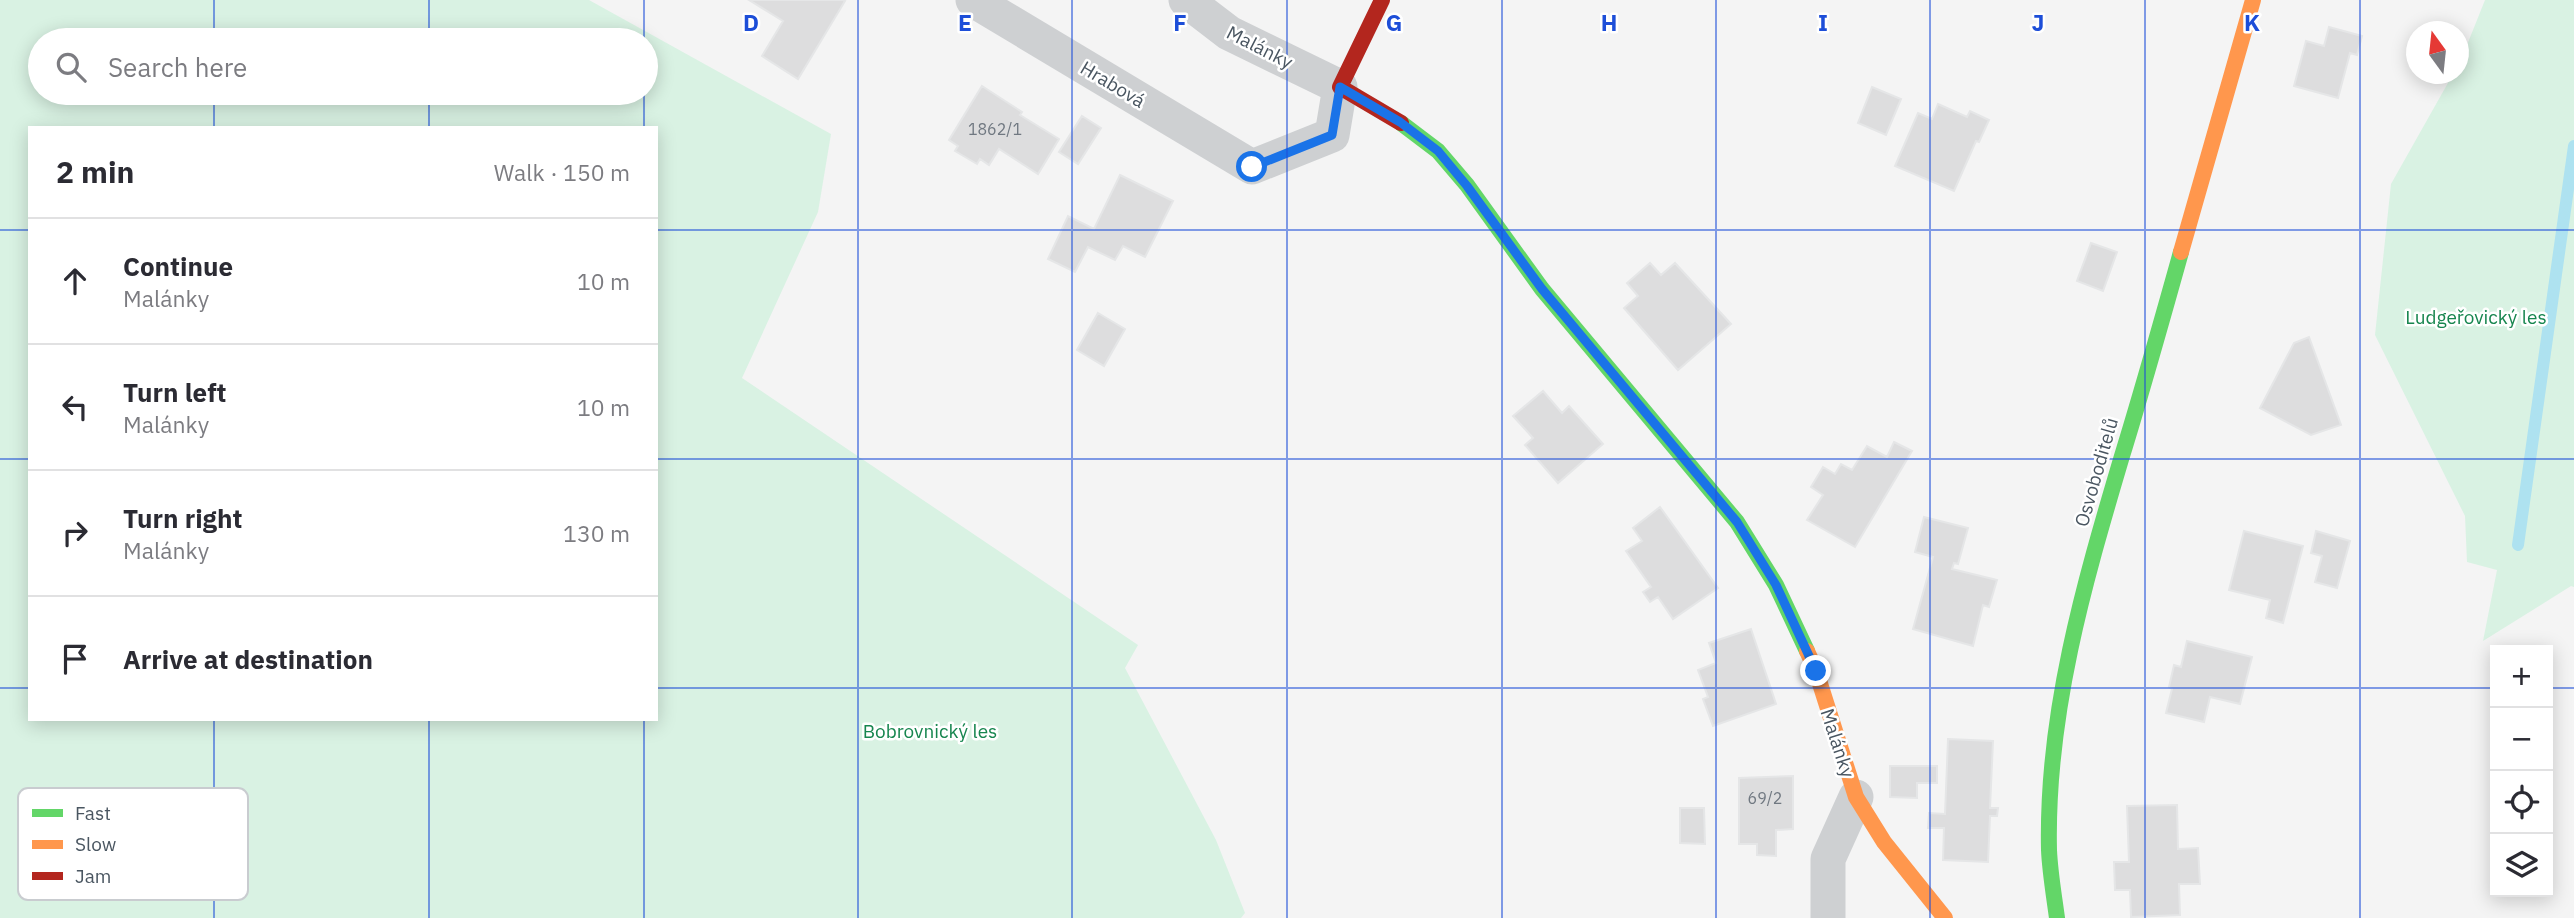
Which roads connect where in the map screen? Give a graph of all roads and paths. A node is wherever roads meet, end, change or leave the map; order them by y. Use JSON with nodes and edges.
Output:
{"nodes":[{"id":1,"x":973,"y":0,"type":"edge"},
{"id":2,"x":1186,"y":0,"type":"edge"},
{"id":3,"x":1382,"y":0,"type":"edge"},
{"id":4,"x":2253,"y":0,"type":"edge"},
{"id":5,"x":1340,"y":87,"type":"junction"},
{"id":6,"x":1856,"y":797,"type":"junction"},
{"id":7,"x":1828,"y":918,"type":"edge"},
{"id":8,"x":1945,"y":918,"type":"edge"},
{"id":9,"x":2057,"y":918,"type":"edge"}],
"edges":[{"from":1,"to":5,"type":"street","name":"Hrabová"},
{"from":2,"to":5,"type":"street","name":"Malánky"},
{"from":3,"to":5,"type":"street"},
{"from":4,"to":9,"type":"street","name":"Osvoboditelů"},
{"from":5,"to":6,"type":"street","name":"Malánky"},
{"from":6,"to":7,"type":"street"},
{"from":6,"to":8,"type":"street","name":"Malánky"}]}
